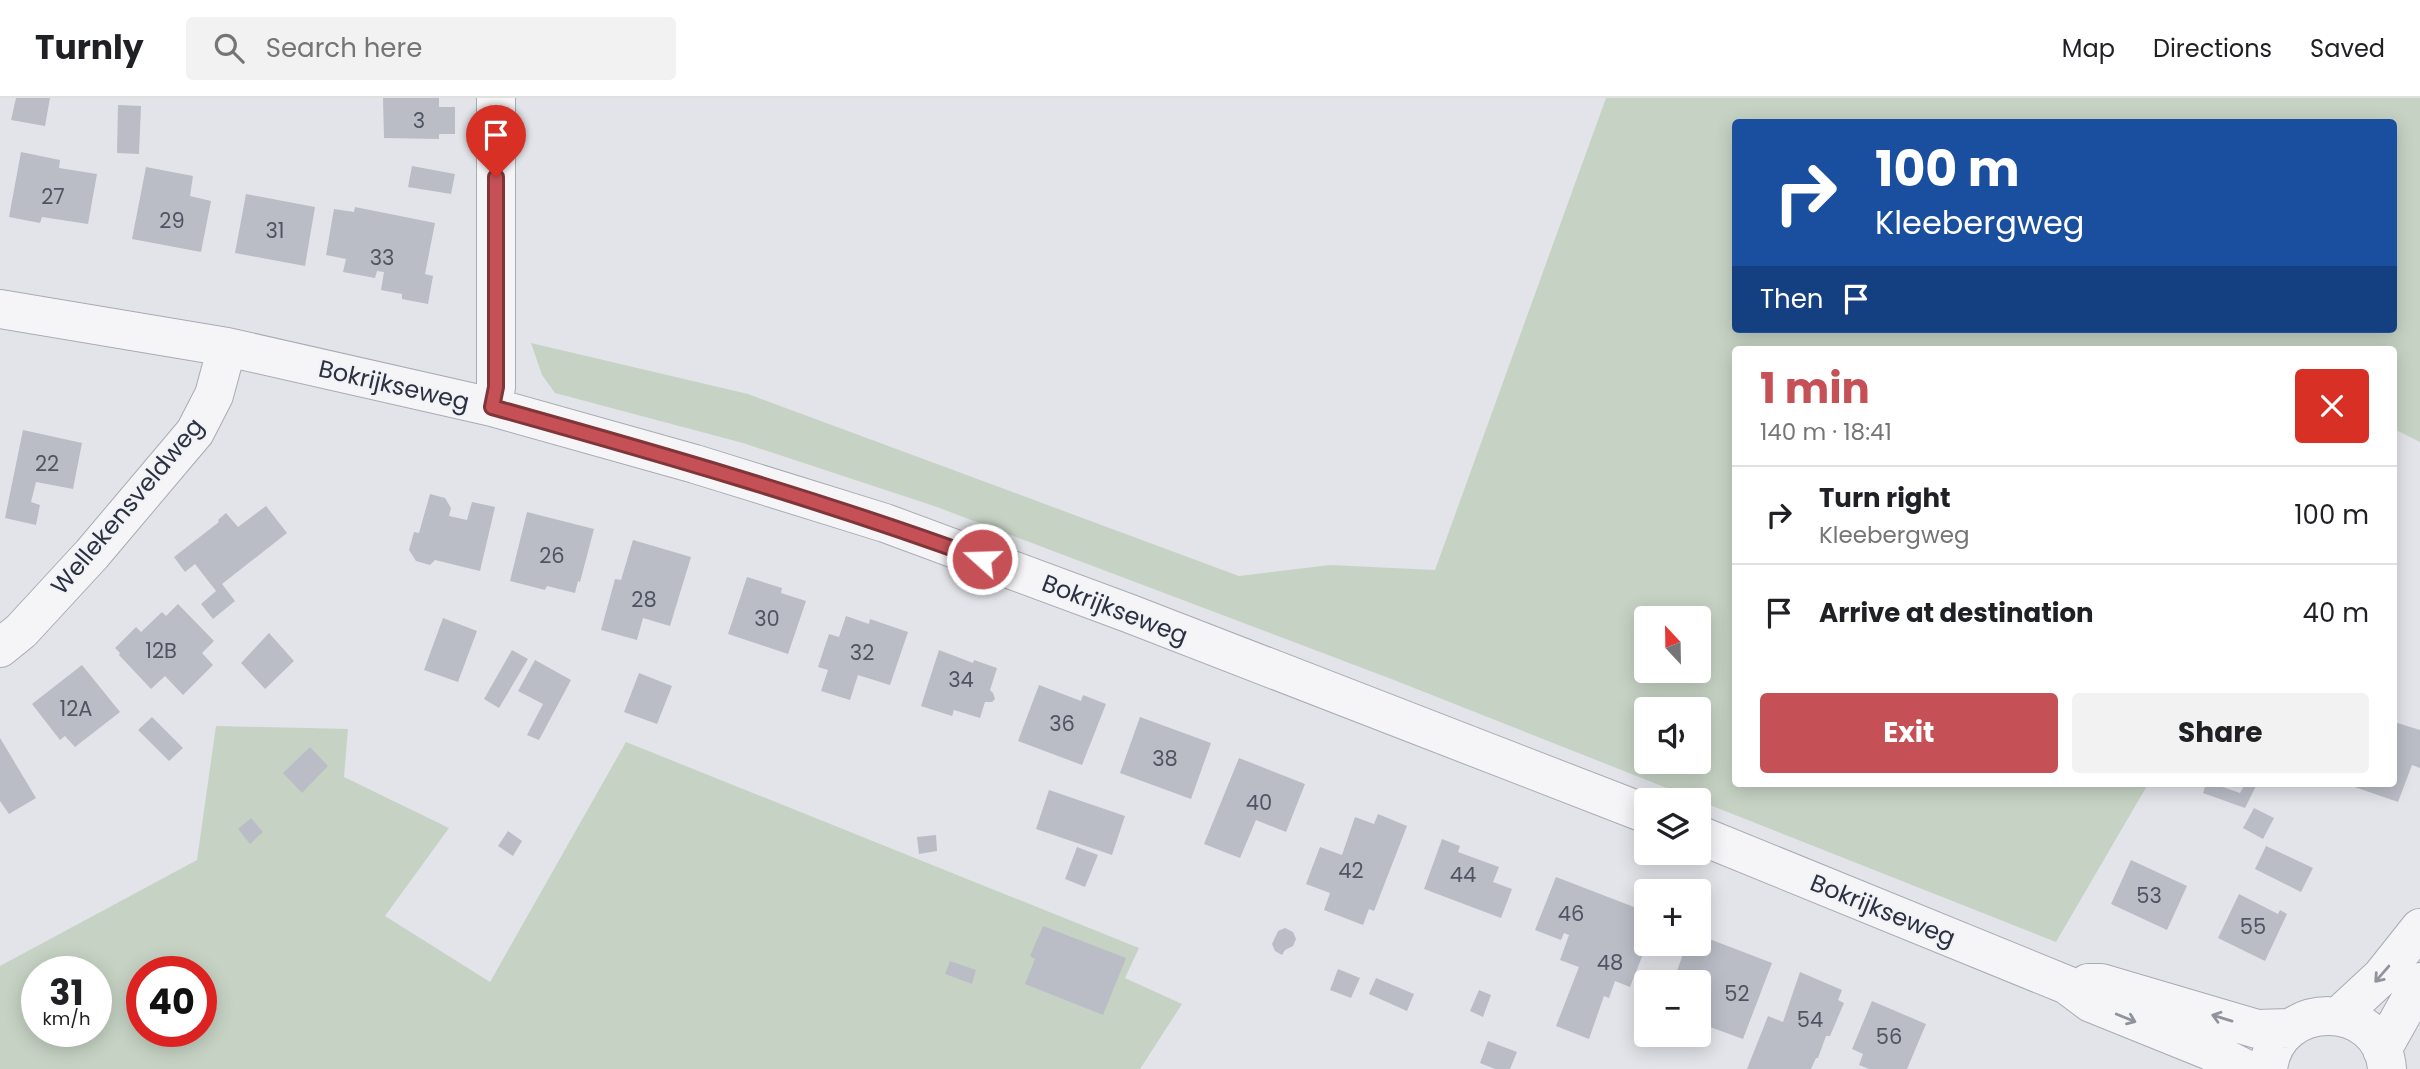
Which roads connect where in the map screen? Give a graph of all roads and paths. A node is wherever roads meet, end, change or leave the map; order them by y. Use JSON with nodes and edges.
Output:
{"nodes":[{"id":1,"x":496,"y":98,"type":"edge"},
{"id":2,"x":0,"y":309,"type":"edge"},
{"id":3,"x":227,"y":347,"type":"junction"},
{"id":4,"x":492,"y":407,"type":"junction"},
{"id":5,"x":0,"y":648,"type":"edge"},
{"id":6,"x":1634,"y":809,"type":"edge"},
{"id":7,"x":1711,"y":840,"type":"edge"},
{"id":8,"x":2420,"y":928,"type":"edge"},
{"id":9,"x":2420,"y":982,"type":"edge"},
{"id":10,"x":2067,"y":985,"type":"junction"},
{"id":11,"x":2340,"y":1016,"type":"junction"},
{"id":12,"x":2289,"y":1028,"type":"junction"},
{"id":13,"x":2385,"y":1059,"type":"edge"},
{"id":14,"x":2246,"y":1069,"type":"edge"},
{"id":15,"x":2268,"y":1069,"type":"edge"}],
"edges":[{"from":1,"to":4,"type":"street"},
{"from":2,"to":3,"type":"street","name":"Bokrijkseweg"},
{"from":3,"to":4,"type":"street","name":"Bokrijkseweg"},
{"from":3,"to":5,"type":"street","name":"Wellekensveldweg"},
{"from":4,"to":6,"type":"street","name":"Bokrijkseweg"},
{"from":7,"to":10,"type":"street","name":"Bokrijkseweg"},
{"from":8,"to":11,"type":"street","one_way":true},
{"from":9,"to":13,"type":"street"},
{"from":12,"to":10,"type":"street","name":"Bokrijkseweg","one_way":true},
{"from":10,"to":14,"type":"street","name":"Bokrijkseweg","one_way":true},
{"from":11,"to":12,"type":"street","name":"Bokrijkseweg"},
{"from":11,"to":13,"type":"street"},
{"from":12,"to":15,"type":"street"}]}
